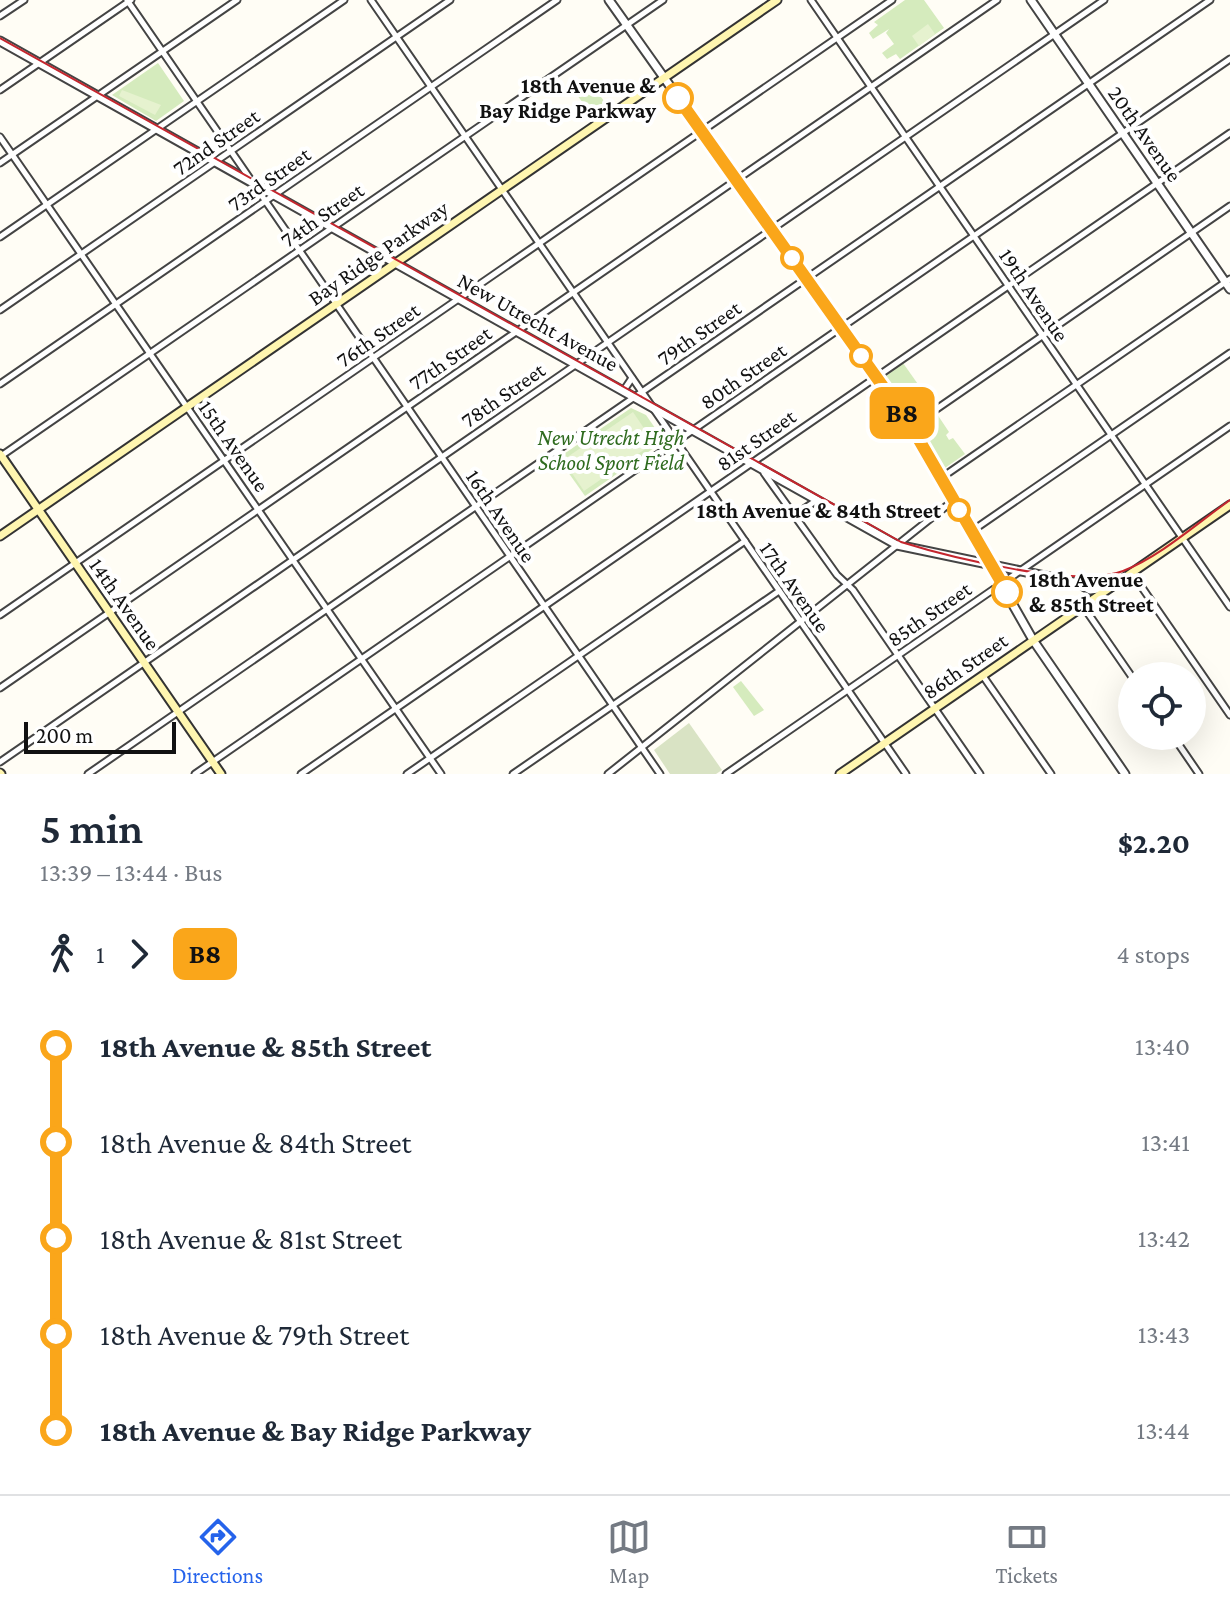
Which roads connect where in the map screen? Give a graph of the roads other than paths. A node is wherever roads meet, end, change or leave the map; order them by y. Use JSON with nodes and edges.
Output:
{"nodes":[{"id":1,"x":24,"y":0,"type":"edge"},
{"id":2,"x":237,"y":0,"type":"edge"},
{"id":3,"x":344,"y":0,"type":"edge"},
{"id":4,"x":371,"y":0,"type":"edge"},
{"id":5,"x":450,"y":0,"type":"edge"},
{"id":6,"x":557,"y":0,"type":"edge"},
{"id":7,"x":609,"y":0,"type":"edge"},
{"id":8,"x":663,"y":0,"type":"edge"},
{"id":9,"x":777,"y":0,"type":"edge"},
{"id":10,"x":811,"y":0,"type":"edge"},
{"id":11,"x":892,"y":0,"type":"edge"},
{"id":12,"x":997,"y":0,"type":"edge"},
{"id":13,"x":1031,"y":0,"type":"edge"},
{"id":14,"x":1104,"y":0,"type":"edge"},
{"id":15,"x":1210,"y":0,"type":"edge"},
{"id":16,"x":129,"y":1,"type":"edge"},
{"id":17,"x":0,"y":16,"type":"edge"},
{"id":18,"x":627,"y":25,"type":"junction"},
{"id":19,"x":1054,"y":34,"type":"junction"},
{"id":20,"x":397,"y":37,"type":"junction"},
{"id":21,"x":837,"y":38,"type":"junction"},
{"id":22,"x":0,"y":41,"type":"edge"},
{"id":23,"x":162,"y":52,"type":"junction"},
{"id":24,"x":1230,"y":59,"type":"edge"},
{"id":25,"x":40,"y":63,"type":"junction"},
{"id":26,"x":664,"y":78,"type":"junction"},
{"id":27,"x":1088,"y":84,"type":"junction"},
{"id":28,"x":431,"y":86,"type":"junction"},
{"id":29,"x":872,"y":87,"type":"junction"},
{"id":30,"x":0,"y":90,"type":"edge"},
{"id":31,"x":99,"y":96,"type":"junction"},
{"id":32,"x":196,"y":102,"type":"junction"},
{"id":33,"x":157,"y":129,"type":"junction"},
{"id":34,"x":701,"y":131,"type":"junction"},
{"id":35,"x":1123,"y":133,"type":"junction"},
{"id":36,"x":1230,"y":133,"type":"edge"},
{"id":37,"x":465,"y":136,"type":"junction"},
{"id":38,"x":906,"y":136,"type":"junction"},
{"id":39,"x":0,"y":137,"type":"edge"},
{"id":40,"x":230,"y":152,"type":"junction"},
{"id":41,"x":12,"y":155,"type":"junction"},
{"id":42,"x":215,"y":162,"type":"junction"},
{"id":43,"x":0,"y":163,"type":"edge"},
{"id":44,"x":736,"y":180,"type":"junction"},
{"id":45,"x":1157,"y":183,"type":"junction"},
{"id":46,"x":256,"y":186,"type":"junction"},
{"id":47,"x":940,"y":186,"type":"junction"},
{"id":48,"x":502,"y":190,"type":"junction"},
{"id":49,"x":273,"y":195,"type":"junction"},
{"id":50,"x":265,"y":202,"type":"junction"},
{"id":51,"x":46,"y":204,"type":"junction"},
{"id":52,"x":1230,"y":206,"type":"edge"},
{"id":53,"x":332,"y":228,"type":"junction"},
{"id":54,"x":771,"y":229,"type":"junction"},
{"id":55,"x":1191,"y":233,"type":"junction"},
{"id":56,"x":974,"y":236,"type":"junction"},
{"id":57,"x":0,"y":237,"type":"edge"},
{"id":58,"x":539,"y":243,"type":"junction"},
{"id":59,"x":299,"y":251,"type":"junction"},
{"id":60,"x":81,"y":254,"type":"junction"},
{"id":61,"x":396,"y":263,"type":"junction"},
{"id":62,"x":806,"y":279,"type":"junction"},
{"id":63,"x":1229,"y":284,"type":"edge"},
{"id":64,"x":1009,"y":286,"type":"junction"},
{"id":65,"x":573,"y":293,"type":"junction"},
{"id":66,"x":458,"y":299,"type":"junction"},
{"id":67,"x":116,"y":304,"type":"junction"},
{"id":68,"x":336,"y":304,"type":"junction"},
{"id":69,"x":0,"y":310,"type":"edge"},
{"id":70,"x":841,"y":328,"type":"junction"},
{"id":71,"x":517,"y":332,"type":"junction"},
{"id":72,"x":1043,"y":336,"type":"junction"},
{"id":73,"x":607,"y":342,"type":"junction"},
{"id":74,"x":150,"y":353,"type":"junction"},
{"id":75,"x":1230,"y":353,"type":"edge"},
{"id":76,"x":373,"y":357,"type":"junction"},
{"id":77,"x":576,"y":364,"type":"junction"},
{"id":78,"x":876,"y":377,"type":"junction"},
{"id":79,"x":632,"y":378,"type":"junction"},
{"id":80,"x":0,"y":384,"type":"edge"},
{"id":81,"x":1076,"y":385,"type":"junction"},
{"id":82,"x":624,"y":390,"type":"junction"},
{"id":83,"x":638,"y":394,"type":"junction"},
{"id":84,"x":187,"y":407,"type":"junction"},
{"id":85,"x":407,"y":407,"type":"junction"},
{"id":86,"x":652,"y":407,"type":"junction"},
{"id":87,"x":911,"y":426,"type":"junction"},
{"id":88,"x":1230,"y":426,"type":"edge"},
{"id":89,"x":693,"y":430,"type":"junction"},
{"id":90,"x":1111,"y":435,"type":"junction"},
{"id":91,"x":676,"y":442,"type":"junction"},
{"id":92,"x":0,"y":456,"type":"edge"},
{"id":93,"x":442,"y":457,"type":"junction"},
{"id":94,"x":223,"y":460,"type":"junction"},
{"id":95,"x":750,"y":464,"type":"junction"},
{"id":96,"x":763,"y":471,"type":"junction"},
{"id":97,"x":941,"y":478,"type":"junction"},
{"id":98,"x":1145,"y":485,"type":"junction"},
{"id":99,"x":710,"y":491,"type":"junction"},
{"id":100,"x":817,"y":500,"type":"junction"},
{"id":101,"x":954,"y":500,"type":"junction"},
{"id":102,"x":1230,"y":505,"type":"edge"},
{"id":103,"x":475,"y":507,"type":"junction"},
{"id":104,"x":38,"y":510,"type":"junction"},
{"id":105,"x":258,"y":510,"type":"junction"},
{"id":106,"x":795,"y":515,"type":"junction"},
{"id":107,"x":972,"y":531,"type":"junction"},
{"id":108,"x":0,"y":536,"type":"edge"},
{"id":109,"x":1182,"y":538,"type":"junction"},
{"id":110,"x":745,"y":541,"type":"junction"},
{"id":111,"x":897,"y":545,"type":"junction"},
{"id":112,"x":509,"y":556,"type":"junction"},
{"id":113,"x":293,"y":560,"type":"junction"},
{"id":114,"x":74,"y":563,"type":"junction"},
{"id":115,"x":991,"y":565,"type":"junction"},
{"id":116,"x":1018,"y":572,"type":"junction"},
{"id":117,"x":1132,"y":573,"type":"junction"},
{"id":118,"x":847,"y":584,"type":"junction"},
{"id":119,"x":1002,"y":584,"type":"junction"},
{"id":120,"x":1111,"y":587,"type":"junction"},
{"id":121,"x":779,"y":591,"type":"junction"},
{"id":122,"x":544,"y":606,"type":"junction"},
{"id":123,"x":1083,"y":606,"type":"junction"},
{"id":124,"x":1230,"y":607,"type":"edge"},
{"id":125,"x":327,"y":609,"type":"junction"},
{"id":126,"x":109,"y":613,"type":"junction"},
{"id":127,"x":0,"y":615,"type":"edge"},
{"id":128,"x":800,"y":622,"type":"junction"},
{"id":129,"x":1033,"y":640,"type":"junction"},
{"id":130,"x":578,"y":656,"type":"junction"},
{"id":131,"x":897,"y":656,"type":"junction"},
{"id":132,"x":361,"y":659,"type":"junction"},
{"id":133,"x":144,"y":662,"type":"junction"},
{"id":134,"x":1122,"y":662,"type":"edge"},
{"id":135,"x":983,"y":676,"type":"junction"},
{"id":136,"x":0,"y":688,"type":"edge"},
{"id":137,"x":848,"y":690,"type":"junction"},
{"id":138,"x":612,"y":705,"type":"junction"},
{"id":139,"x":395,"y":709,"type":"junction"},
{"id":140,"x":935,"y":709,"type":"junction"},
{"id":141,"x":178,"y":712,"type":"junction"},
{"id":142,"x":1230,"y":715,"type":"edge"},
{"id":143,"x":885,"y":743,"type":"junction"},
{"id":144,"x":642,"y":747,"type":"junction"},
{"id":145,"x":1183,"y":750,"type":"edge"},
{"id":146,"x":430,"y":758,"type":"junction"},
{"id":147,"x":0,"y":762,"type":"edge"},
{"id":148,"x":212,"y":762,"type":"junction"},
{"id":149,"x":88,"y":774,"type":"edge"},
{"id":150,"x":195,"y":774,"type":"edge"},
{"id":151,"x":221,"y":774,"type":"edge"},
{"id":152,"x":301,"y":774,"type":"edge"},
{"id":153,"x":407,"y":774,"type":"edge"},
{"id":154,"x":441,"y":774,"type":"edge"},
{"id":155,"x":513,"y":774,"type":"edge"},
{"id":156,"x":608,"y":774,"type":"edge"},
{"id":157,"x":660,"y":774,"type":"edge"},
{"id":158,"x":726,"y":774,"type":"edge"},
{"id":159,"x":840,"y":774,"type":"edge"},
{"id":160,"x":906,"y":774,"type":"edge"},
{"id":161,"x":980,"y":774,"type":"edge"},
{"id":162,"x":1051,"y":774,"type":"edge"},
{"id":163,"x":1125,"y":774,"type":"edge"},
{"id":164,"x":1199,"y":774,"type":"edge"}],
"edges":[{"from":1,"to":17,"type":"street"},
{"from":2,"to":23,"type":"street"},
{"from":3,"to":32,"type":"street"},
{"from":4,"to":20,"type":"street"},
{"from":5,"to":20,"type":"street","name":"72nd Street"},
{"from":6,"to":28,"type":"street","name":"73rd Street"},
{"from":7,"to":18,"type":"street"},
{"from":8,"to":18,"type":"street","name":"74th Street"},
{"from":9,"to":26,"type":"main road","name":"Bay Ridge Parkway"},
{"from":10,"to":21,"type":"street","name":"19th Avenue"},
{"from":11,"to":21,"type":"street","name":"76th Street"},
{"from":12,"to":29,"type":"street","name":"77th Street"},
{"from":13,"to":19,"type":"street","name":"20th Avenue"},
{"from":14,"to":19,"type":"street","name":"78th Street"},
{"from":15,"to":27,"type":"street","name":"79th Street"},
{"from":16,"to":23,"type":"street","name":"16th Avenue"},
{"from":16,"to":25,"type":"street"},
{"from":18,"to":26,"type":"street"},
{"from":18,"to":37,"type":"street","name":"74th Street"},
{"from":19,"to":27,"type":"street","name":"20th Avenue"},
{"from":19,"to":38,"type":"street","name":"78th Street"},
{"from":20,"to":28,"type":"street"},
{"from":20,"to":40,"type":"street","name":"72nd Street"},
{"from":21,"to":29,"type":"street","name":"19th Avenue"},
{"from":21,"to":34,"type":"street","name":"76th Street"},
{"from":22,"to":25,"type":"street","name":"New Utrecht Avenue"},
{"from":23,"to":31,"type":"street"},
{"from":23,"to":32,"type":"street","name":"16th Avenue"},
{"from":24,"to":35,"type":"street","name":"80th Street"},
{"from":25,"to":30,"type":"street"},
{"from":25,"to":31,"type":"street","name":"New Utrecht Avenue"},
{"from":26,"to":34,"type":"street"},
{"from":26,"to":48,"type":"main road","name":"Bay Ridge Parkway"},
{"from":27,"to":35,"type":"street","name":"20th Avenue"},
{"from":27,"to":47,"type":"street","name":"79th Street"},
{"from":28,"to":37,"type":"street"},
{"from":28,"to":49,"type":"street","name":"73rd Street"},
{"from":29,"to":38,"type":"street","name":"19th Avenue"},
{"from":29,"to":44,"type":"street","name":"77th Street"},
{"from":31,"to":33,"type":"street","name":"New Utrecht Avenue"},
{"from":31,"to":41,"type":"street"},
{"from":32,"to":33,"type":"street"},
{"from":32,"to":40,"type":"street","name":"16th Avenue"},
{"from":33,"to":42,"type":"street","name":"New Utrecht Avenue"},
{"from":33,"to":51,"type":"street"},
{"from":34,"to":44,"type":"street"},
{"from":34,"to":58,"type":"street","name":"76th Street"},
{"from":35,"to":45,"type":"street","name":"20th Avenue"},
{"from":35,"to":56,"type":"street","name":"80th Street"},
{"from":36,"to":45,"type":"street","name":"81st Street"},
{"from":37,"to":48,"type":"street"},
{"from":37,"to":53,"type":"street","name":"74th Street"},
{"from":38,"to":47,"type":"street","name":"19th Avenue"},
{"from":38,"to":54,"type":"street","name":"78th Street"},
{"from":39,"to":41,"type":"street","name":"15th Avenue"},
{"from":40,"to":42,"type":"street","name":"72nd Street"},
{"from":40,"to":46,"type":"street","name":"16th Avenue"},
{"from":41,"to":43,"type":"street"},
{"from":41,"to":51,"type":"street","name":"15th Avenue"},
{"from":42,"to":46,"type":"street","name":"New Utrecht Avenue"},
{"from":42,"to":60,"type":"street","name":"72nd Street"},
{"from":44,"to":54,"type":"street"},
{"from":44,"to":65,"type":"street","name":"77th Street"},
{"from":45,"to":55,"type":"street","name":"20th Avenue"},
{"from":45,"to":64,"type":"street","name":"81st Street"},
{"from":46,"to":49,"type":"street","name":"New Utrecht Avenue"},
{"from":46,"to":50,"type":"street","name":"16th Avenue"},
{"from":47,"to":56,"type":"street","name":"19th Avenue"},
{"from":47,"to":62,"type":"street","name":"79th Street"},
{"from":48,"to":58,"type":"street"},
{"from":48,"to":61,"type":"main road","name":"Bay Ridge Parkway"},
{"from":49,"to":50,"type":"street","name":"73rd Street"},
{"from":49,"to":53,"type":"street","name":"New Utrecht Avenue"},
{"from":50,"to":59,"type":"street","name":"16th Avenue"},
{"from":50,"to":67,"type":"street","name":"73rd Street"},
{"from":51,"to":57,"type":"street"},
{"from":51,"to":60,"type":"street","name":"15th Avenue"},
{"from":52,"to":55,"type":"street"},
{"from":53,"to":59,"type":"street","name":"74th Street"},
{"from":53,"to":61,"type":"street","name":"New Utrecht Avenue"},
{"from":54,"to":62,"type":"street"},
{"from":54,"to":73,"type":"street","name":"78th Street"},
{"from":55,"to":63,"type":"street","name":"20th Avenue"},
{"from":55,"to":72,"type":"street"},
{"from":56,"to":64,"type":"street","name":"19th Avenue"},
{"from":56,"to":70,"type":"street","name":"80th Street"},
{"from":58,"to":65,"type":"street"},
{"from":58,"to":66,"type":"street","name":"76th Street"},
{"from":59,"to":68,"type":"street","name":"16th Avenue"},
{"from":59,"to":74,"type":"street","name":"74th Street"},
{"from":60,"to":67,"type":"street","name":"15th Avenue"},
{"from":60,"to":69,"type":"street","name":"72nd Street"},
{"from":61,"to":66,"type":"street","name":"New Utrecht Avenue"},
{"from":61,"to":68,"type":"main road","name":"Bay Ridge Parkway"},
{"from":62,"to":70,"type":"street"},
{"from":62,"to":83,"type":"street","name":"79th Street"},
{"from":63,"to":81,"type":"street"},
{"from":64,"to":72,"type":"street","name":"19th Avenue"},
{"from":64,"to":78,"type":"street","name":"81st Street"},
{"from":65,"to":71,"type":"street","name":"77th Street"},
{"from":65,"to":73,"type":"street"},
{"from":66,"to":71,"type":"street","name":"New Utrecht Avenue"},
{"from":66,"to":76,"type":"street","name":"76th Street"},
{"from":67,"to":74,"type":"street","name":"15th Avenue"},
{"from":67,"to":80,"type":"street","name":"73rd Street"},
{"from":68,"to":76,"type":"street","name":"16th Avenue"},
{"from":68,"to":84,"type":"main road","name":"Bay Ridge Parkway"},
{"from":70,"to":78,"type":"street"},
{"from":70,"to":89,"type":"street","name":"80th Street"},
{"from":71,"to":77,"type":"street","name":"New Utrecht Avenue"},
{"from":71,"to":85,"type":"street","name":"77th Street"},
{"from":72,"to":81,"type":"street","name":"19th Avenue"},
{"from":72,"to":87,"type":"street"},
{"from":73,"to":77,"type":"street","name":"78th Street"},
{"from":73,"to":79,"type":"street"},
{"from":74,"to":84,"type":"street","name":"15th Avenue"},
{"from":74,"to":92,"type":"street","name":"74th Street"},
{"from":75,"to":90,"type":"street"},
{"from":76,"to":85,"type":"street","name":"16th Avenue"},
{"from":76,"to":94,"type":"street","name":"76th Street"},
{"from":77,"to":82,"type":"street","name":"New Utrecht Avenue"},
{"from":77,"to":93,"type":"street","name":"78th Street"},
{"from":78,"to":87,"type":"street"},
{"from":78,"to":95,"type":"street","name":"81st Street"},
{"from":79,"to":82,"type":"street"},
{"from":79,"to":83,"type":"street"},
{"from":81,"to":90,"type":"street","name":"19th Avenue"},
{"from":81,"to":97,"type":"street"},
{"from":82,"to":83,"type":"street","name":"New Utrecht Avenue"},
{"from":83,"to":86,"type":"street","name":"New Utrecht Avenue"},
{"from":83,"to":103,"type":"street","name":"79th Street"},
{"from":84,"to":94,"type":"street","name":"15th Avenue"},
{"from":84,"to":104,"type":"main road","name":"Bay Ridge Parkway"},
{"from":85,"to":93,"type":"street","name":"16th Avenue"},
{"from":85,"to":105,"type":"street","name":"77th Street"},
{"from":86,"to":89,"type":"street","name":"New Utrecht Avenue"},
{"from":86,"to":91,"type":"street","name":"17th Avenue"},
{"from":87,"to":97,"type":"street"},
{"from":88,"to":98,"type":"street","name":"85th Street"},
{"from":89,"to":91,"type":"street","name":"80th Street"},
{"from":89,"to":95,"type":"street","name":"New Utrecht Avenue"},
{"from":90,"to":98,"type":"street","name":"19th Avenue"},
{"from":90,"to":107,"type":"street"},
{"from":91,"to":99,"type":"street","name":"17th Avenue"},
{"from":91,"to":112,"type":"street","name":"80th Street"},
{"from":92,"to":104,"type":"main road","name":"14th Avenue"},
{"from":93,"to":103,"type":"street","name":"16th Avenue"},
{"from":93,"to":113,"type":"street","name":"78th Street"},
{"from":94,"to":105,"type":"street","name":"15th Avenue"},
{"from":94,"to":114,"type":"street","name":"76th Street"},
{"from":95,"to":96,"type":"street","name":"New Utrecht Avenue"},
{"from":95,"to":99,"type":"street","name":"81st Street"},
{"from":96,"to":100,"type":"street","name":"New Utrecht Avenue"},
{"from":96,"to":106,"type":"street"},
{"from":97,"to":101,"type":"street"},
{"from":98,"to":109,"type":"street","name":"19th Avenue"},
{"from":98,"to":116,"type":"street","name":"85th Street"},
{"from":99,"to":110,"type":"street","name":"17th Avenue"},
{"from":99,"to":122,"type":"street","name":"81st Street"},
{"from":100,"to":106,"type":"street"},
{"from":100,"to":111,"type":"street","name":"New Utrecht Avenue"},
{"from":101,"to":107,"type":"street"},
{"from":101,"to":111,"type":"street"},
{"from":102,"to":109,"type":"main road","name":"86th Street"},
{"from":103,"to":112,"type":"street","name":"16th Avenue"},
{"from":103,"to":125,"type":"street","name":"79th Street"},
{"from":104,"to":108,"type":"main road","name":"Bay Ridge Parkway"},
{"from":104,"to":114,"type":"main road","name":"14th Avenue"},
{"from":105,"to":113,"type":"street","name":"15th Avenue"},
{"from":105,"to":126,"type":"street","name":"77th Street"},
{"from":106,"to":118,"type":"street"},
{"from":107,"to":115,"type":"street"},
{"from":109,"to":117,"type":"main road","name":"86th Street"},
{"from":109,"to":124,"type":"street","name":"19th Avenue"},
{"from":110,"to":121,"type":"street","name":"17th Avenue"},
{"from":110,"to":130,"type":"street"},
{"from":111,"to":115,"type":"street","name":"New Utrecht Avenue"},
{"from":111,"to":118,"type":"street"},
{"from":112,"to":122,"type":"street","name":"16th Avenue"},
{"from":112,"to":132,"type":"street","name":"80th Street"},
{"from":113,"to":125,"type":"street","name":"15th Avenue"},
{"from":113,"to":133,"type":"street","name":"78th Street"},
{"from":114,"to":126,"type":"main road","name":"14th Avenue"},
{"from":114,"to":127,"type":"street","name":"76th Street"},
{"from":115,"to":116,"type":"street","name":"New Utrecht Avenue"},
{"from":115,"to":119,"type":"street"},
{"from":116,"to":119,"type":"street","name":"85th Street"},
{"from":116,"to":120,"type":"street","name":"New Utrecht Avenue"},
{"from":117,"to":120,"type":"main road","name":"86th Street"},
{"from":117,"to":142,"type":"street"},
{"from":118,"to":128,"type":"street"},
{"from":118,"to":131,"type":"street"},
{"from":119,"to":129,"type":"street"},
{"from":119,"to":131,"type":"street","name":"85th Street"},
{"from":120,"to":123,"type":"main road","name":"86th Street"},
{"from":121,"to":128,"type":"street","name":"17th Avenue"},
{"from":121,"to":138,"type":"street"},
{"from":122,"to":130,"type":"street","name":"16th Avenue"},
{"from":122,"to":139,"type":"street","name":"81st Street"},
{"from":123,"to":129,"type":"main road","name":"86th Street"},
{"from":123,"to":134,"type":"street"},
{"from":125,"to":132,"type":"street","name":"15th Avenue"},
{"from":125,"to":141,"type":"street","name":"79th Street"},
{"from":126,"to":133,"type":"main road","name":"14th Avenue"},
{"from":126,"to":136,"type":"street","name":"77th Street"},
{"from":128,"to":137,"type":"street","name":"17th Avenue"},
{"from":128,"to":144,"type":"street"},
{"from":129,"to":135,"type":"main road","name":"86th Street"},
{"from":129,"to":163,"type":"street"},
{"from":130,"to":138,"type":"street","name":"16th Avenue"},
{"from":130,"to":146,"type":"street"},
{"from":131,"to":137,"type":"street","name":"85th Street"},
{"from":131,"to":140,"type":"street"},
{"from":132,"to":139,"type":"street","name":"15th Avenue"},
{"from":132,"to":148,"type":"street","name":"80th Street"},
{"from":133,"to":141,"type":"main road","name":"14th Avenue"},
{"from":133,"to":147,"type":"street","name":"78th Street"},
{"from":135,"to":140,"type":"main road","name":"86th Street"},
{"from":135,"to":162,"type":"street"},
{"from":137,"to":143,"type":"street","name":"17th Avenue"},
{"from":137,"to":158,"type":"street","name":"85th Street"},
{"from":138,"to":144,"type":"street","name":"16th Avenue"},
{"from":138,"to":155,"type":"street"},
{"from":139,"to":146,"type":"street","name":"15th Avenue"},
{"from":139,"to":152,"type":"street","name":"81st Street"},
{"from":140,"to":143,"type":"main road","name":"86th Street"},
{"from":140,"to":161,"type":"street"},
{"from":141,"to":148,"type":"main road","name":"14th Avenue"},
{"from":141,"to":149,"type":"street","name":"79th Street"},
{"from":143,"to":159,"type":"main road","name":"86th Street"},
{"from":143,"to":160,"type":"street","name":"17th Avenue"},
{"from":144,"to":156,"type":"street"},
{"from":144,"to":157,"type":"street","name":"16th Avenue"},
{"from":145,"to":164,"type":"street"},
{"from":146,"to":153,"type":"street"},
{"from":146,"to":154,"type":"street","name":"15th Avenue"},
{"from":148,"to":150,"type":"street","name":"80th Street"},
{"from":148,"to":151,"type":"main road","name":"14th Avenue"}]}
